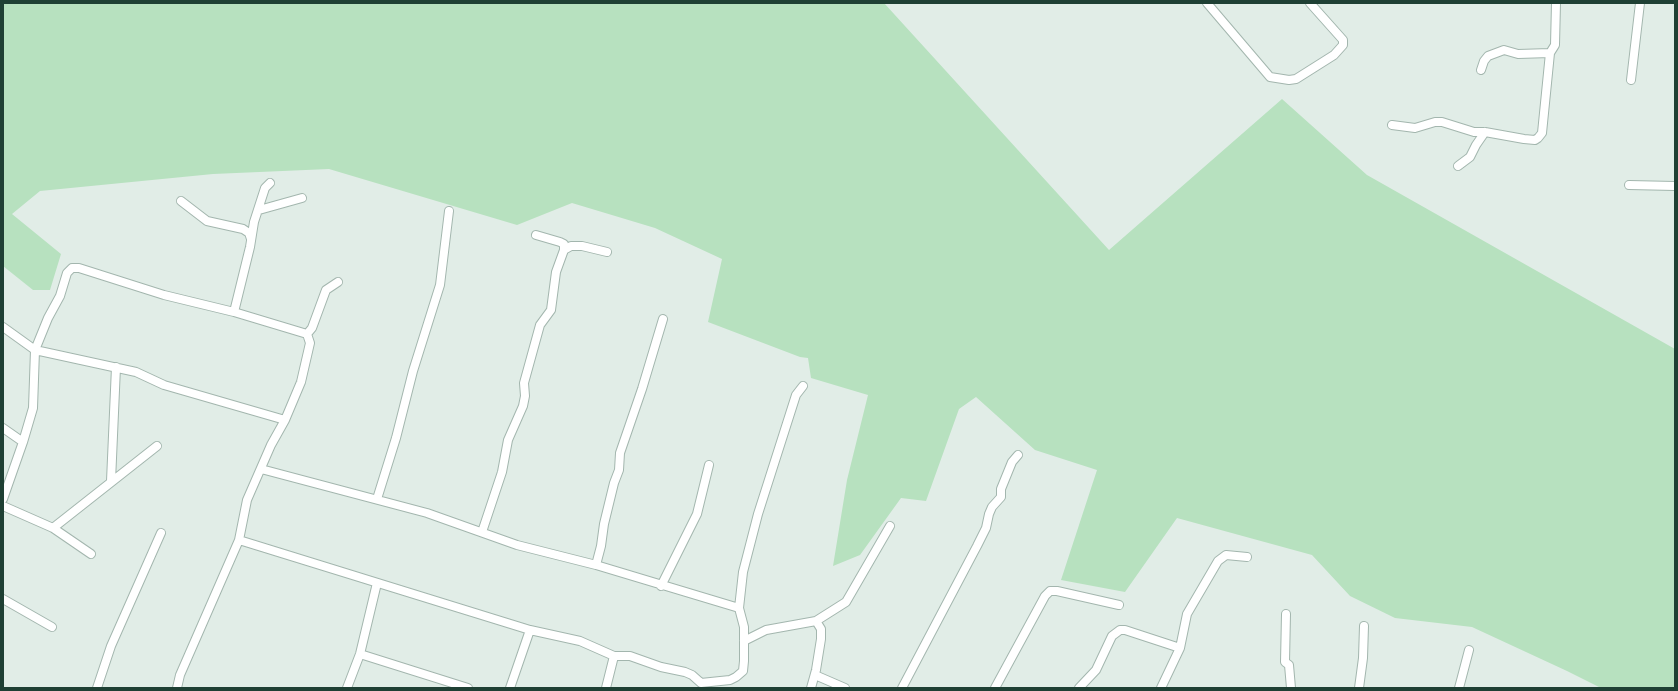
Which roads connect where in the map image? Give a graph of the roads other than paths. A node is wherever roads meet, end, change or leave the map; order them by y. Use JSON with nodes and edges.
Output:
{"nodes":[{"id":1,"x":1310,"y":3,"type":"edge"},
{"id":2,"x":1556,"y":3,"type":"edge"},
{"id":3,"x":1640,"y":3,"type":"edge"},
{"id":4,"x":1210,"y":4,"type":"edge"},
{"id":5,"x":1550,"y":53,"type":"junction"},
{"id":6,"x":1481,"y":70,"type":"dead end"},
{"id":7,"x":1631,"y":80,"type":"dead end"},
{"id":8,"x":1392,"y":126,"type":"dead end"},
{"id":9,"x":1485,"y":132,"type":"junction"},
{"id":10,"x":1458,"y":166,"type":"dead end"},
{"id":11,"x":270,"y":183,"type":"dead end"},
{"id":12,"x":1629,"y":185,"type":"dead end"},
{"id":13,"x":1675,"y":186,"type":"edge"},
{"id":14,"x":302,"y":198,"type":"dead end"},
{"id":15,"x":181,"y":201,"type":"dead end"},
{"id":16,"x":259,"y":210,"type":"junction"},
{"id":17,"x":448,"y":211,"type":"dead end"},
{"id":18,"x":536,"y":236,"type":"dead end"},
{"id":19,"x":251,"y":239,"type":"junction"},
{"id":20,"x":564,"y":250,"type":"junction"},
{"id":21,"x":606,"y":252,"type":"dead end"},
{"id":22,"x":338,"y":282,"type":"dead end"},
{"id":23,"x":234,"y":312,"type":"junction"},
{"id":24,"x":662,"y":319,"type":"dead end"},
{"id":25,"x":3,"y":327,"type":"edge"},
{"id":26,"x":307,"y":334,"type":"junction"},
{"id":27,"x":35,"y":350,"type":"junction"},
{"id":28,"x":116,"y":367,"type":"junction"},
{"id":29,"x":803,"y":386,"type":"dead end"},
{"id":30,"x":285,"y":420,"type":"junction"},
{"id":31,"x":3,"y":428,"type":"edge"},
{"id":32,"x":23,"y":442,"type":"junction"},
{"id":33,"x":157,"y":446,"type":"dead end"},
{"id":34,"x":1018,"y":455,"type":"dead end"},
{"id":35,"x":709,"y":465,"type":"dead end"},
{"id":36,"x":261,"y":469,"type":"junction"},
{"id":37,"x":112,"y":480,"type":"junction"},
{"id":38,"x":3,"y":499,"type":"edge"},
{"id":39,"x":377,"y":499,"type":"junction"},
{"id":40,"x":3,"y":506,"type":"edge"},
{"id":41,"x":890,"y":526,"type":"dead end"},
{"id":42,"x":53,"y":528,"type":"junction"},
{"id":43,"x":482,"y":532,"type":"junction"},
{"id":44,"x":160,"y":533,"type":"dead end"},
{"id":45,"x":238,"y":540,"type":"junction"},
{"id":46,"x":91,"y":554,"type":"dead end"},
{"id":47,"x":1247,"y":556,"type":"dead end"},
{"id":48,"x":596,"y":565,"type":"junction"},
{"id":49,"x":377,"y":583,"type":"junction"},
{"id":50,"x":661,"y":586,"type":"junction"},
{"id":51,"x":3,"y":599,"type":"edge"},
{"id":52,"x":1119,"y":604,"type":"dead end"},
{"id":53,"x":739,"y":608,"type":"junction"},
{"id":54,"x":1286,"y":614,"type":"dead end"},
{"id":55,"x":816,"y":621,"type":"junction"},
{"id":56,"x":1364,"y":626,"type":"dead end"},
{"id":57,"x":52,"y":627,"type":"dead end"},
{"id":58,"x":530,"y":630,"type":"junction"},
{"id":59,"x":744,"y":640,"type":"junction"},
{"id":60,"x":1180,"y":648,"type":"junction"},
{"id":61,"x":1469,"y":650,"type":"dead end"},
{"id":62,"x":360,"y":654,"type":"junction"},
{"id":63,"x":614,"y":656,"type":"junction"},
{"id":64,"x":815,"y":676,"type":"junction"},
{"id":65,"x":700,"y":686,"type":"edge"},
{"id":66,"x":97,"y":688,"type":"edge"},
{"id":67,"x":178,"y":688,"type":"edge"},
{"id":68,"x":347,"y":688,"type":"edge"},
{"id":69,"x":468,"y":688,"type":"edge"},
{"id":70,"x":510,"y":688,"type":"edge"},
{"id":71,"x":606,"y":688,"type":"edge"},
{"id":72,"x":811,"y":688,"type":"edge"},
{"id":73,"x":845,"y":688,"type":"edge"},
{"id":74,"x":902,"y":688,"type":"edge"},
{"id":75,"x":995,"y":688,"type":"edge"},
{"id":76,"x":1079,"y":688,"type":"edge"},
{"id":77,"x":1161,"y":688,"type":"edge"},
{"id":78,"x":1291,"y":688,"type":"edge"},
{"id":79,"x":1359,"y":688,"type":"edge"},
{"id":80,"x":1459,"y":688,"type":"edge"}],
"edges":[{"from":1,"to":4,"type":"street"},
{"from":2,"to":5,"type":"street"},
{"from":3,"to":7,"type":"street"},
{"from":5,"to":6,"type":"street"},
{"from":5,"to":9,"type":"street"},
{"from":8,"to":9,"type":"street"},
{"from":9,"to":10,"type":"street"},
{"from":11,"to":16,"type":"street"},
{"from":12,"to":13,"type":"street"},
{"from":14,"to":16,"type":"street"},
{"from":15,"to":19,"type":"street"},
{"from":16,"to":19,"type":"street"},
{"from":17,"to":39,"type":"street"},
{"from":18,"to":20,"type":"street"},
{"from":19,"to":23,"type":"street"},
{"from":20,"to":21,"type":"street"},
{"from":20,"to":43,"type":"street"},
{"from":22,"to":26,"type":"street"},
{"from":23,"to":26,"type":"street"},
{"from":23,"to":27,"type":"street"},
{"from":24,"to":48,"type":"street"},
{"from":25,"to":27,"type":"street"},
{"from":26,"to":30,"type":"street"},
{"from":27,"to":28,"type":"street"},
{"from":27,"to":32,"type":"street"},
{"from":28,"to":30,"type":"street"},
{"from":28,"to":37,"type":"street"},
{"from":29,"to":53,"type":"street"},
{"from":30,"to":36,"type":"street"},
{"from":31,"to":32,"type":"street"},
{"from":32,"to":38,"type":"street"},
{"from":33,"to":37,"type":"street"},
{"from":34,"to":74,"type":"street"},
{"from":35,"to":50,"type":"street"},
{"from":36,"to":39,"type":"street"},
{"from":36,"to":45,"type":"street"},
{"from":37,"to":42,"type":"street"},
{"from":39,"to":43,"type":"street"},
{"from":40,"to":42,"type":"street"},
{"from":41,"to":55,"type":"street"},
{"from":42,"to":46,"type":"street"},
{"from":43,"to":48,"type":"street"},
{"from":44,"to":66,"type":"street"},
{"from":45,"to":49,"type":"street"},
{"from":45,"to":67,"type":"street"},
{"from":47,"to":60,"type":"street"},
{"from":48,"to":50,"type":"street"},
{"from":49,"to":58,"type":"street"},
{"from":49,"to":62,"type":"street"},
{"from":50,"to":53,"type":"street"},
{"from":51,"to":57,"type":"street"},
{"from":52,"to":75,"type":"street"},
{"from":53,"to":59,"type":"street"},
{"from":54,"to":78,"type":"street"},
{"from":55,"to":59,"type":"street"},
{"from":55,"to":64,"type":"street"},
{"from":56,"to":79,"type":"street"},
{"from":58,"to":63,"type":"street"},
{"from":58,"to":70,"type":"street"},
{"from":59,"to":65,"type":"street"},
{"from":60,"to":76,"type":"street"},
{"from":60,"to":77,"type":"street"},
{"from":61,"to":80,"type":"street"},
{"from":62,"to":68,"type":"street"},
{"from":62,"to":69,"type":"street"},
{"from":63,"to":65,"type":"street"},
{"from":63,"to":71,"type":"street"},
{"from":64,"to":72,"type":"street"},
{"from":64,"to":73,"type":"street"}]}
